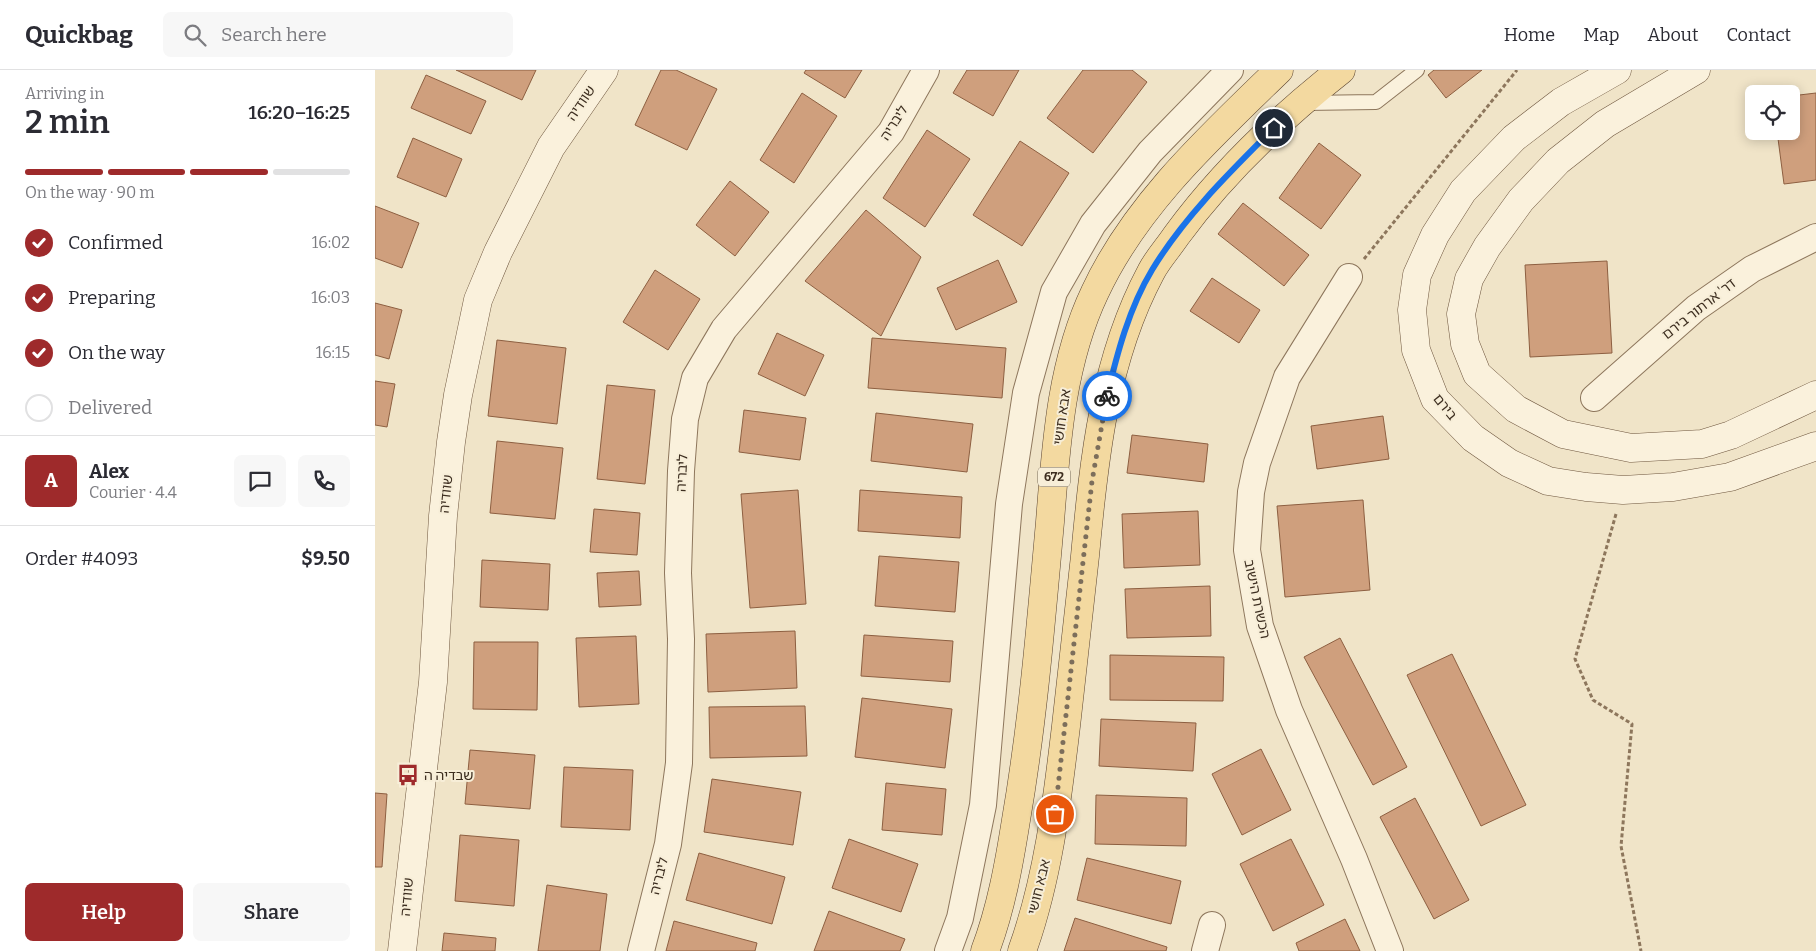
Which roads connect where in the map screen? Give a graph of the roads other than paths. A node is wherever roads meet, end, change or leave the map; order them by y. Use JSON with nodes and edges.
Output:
{"nodes":[{"id":1,"x":603,"y":70,"type":"edge"},
{"id":2,"x":926,"y":70,"type":"edge"},
{"id":3,"x":1230,"y":70,"type":"edge"},
{"id":4,"x":1279,"y":70,"type":"edge"},
{"id":5,"x":1341,"y":70,"type":"edge"},
{"id":6,"x":1417,"y":70,"type":"edge"},
{"id":7,"x":1617,"y":70,"type":"edge"},
{"id":8,"x":1696,"y":70,"type":"edge"},
{"id":9,"x":1299,"y":104,"type":"junction"},
{"id":10,"x":1816,"y":237,"type":"edge"},
{"id":11,"x":1349,"y":277,"type":"road end"},
{"id":12,"x":1816,"y":396,"type":"edge"},
{"id":13,"x":1594,"y":398,"type":"dead end"},
{"id":14,"x":1816,"y":446,"type":"edge"},
{"id":15,"x":1213,"y":925,"type":"dead end"},
{"id":16,"x":402,"y":951,"type":"edge"},
{"id":17,"x":641,"y":951,"type":"edge"},
{"id":18,"x":948,"y":951,"type":"edge"},
{"id":19,"x":985,"y":951,"type":"edge"},
{"id":20,"x":1022,"y":951,"type":"edge"},
{"id":21,"x":1205,"y":951,"type":"edge"},
{"id":22,"x":1390,"y":951,"type":"edge"}],
"edges":[{"from":1,"to":16,"type":"street","name":"שוודיה"},
{"from":2,"to":17,"type":"street","name":"ליבריה"},
{"from":3,"to":18,"type":"street"},
{"from":4,"to":19,"type":"main road","name":"אבא חושי","number":"672"},
{"from":5,"to":9,"type":"main road","name":"אבא חושי"},
{"from":6,"to":9,"type":"lane"},
{"from":7,"to":14,"type":"street","name":"בירם"},
{"from":8,"to":12,"type":"street"},
{"from":9,"to":20,"type":"main road","name":"אבא חושי"},
{"from":10,"to":13,"type":"street","name":"דר' ארתור בירם"},
{"from":11,"to":22,"type":"street","name":"הכשרת הישוב"},
{"from":15,"to":21,"type":"street"}]}
